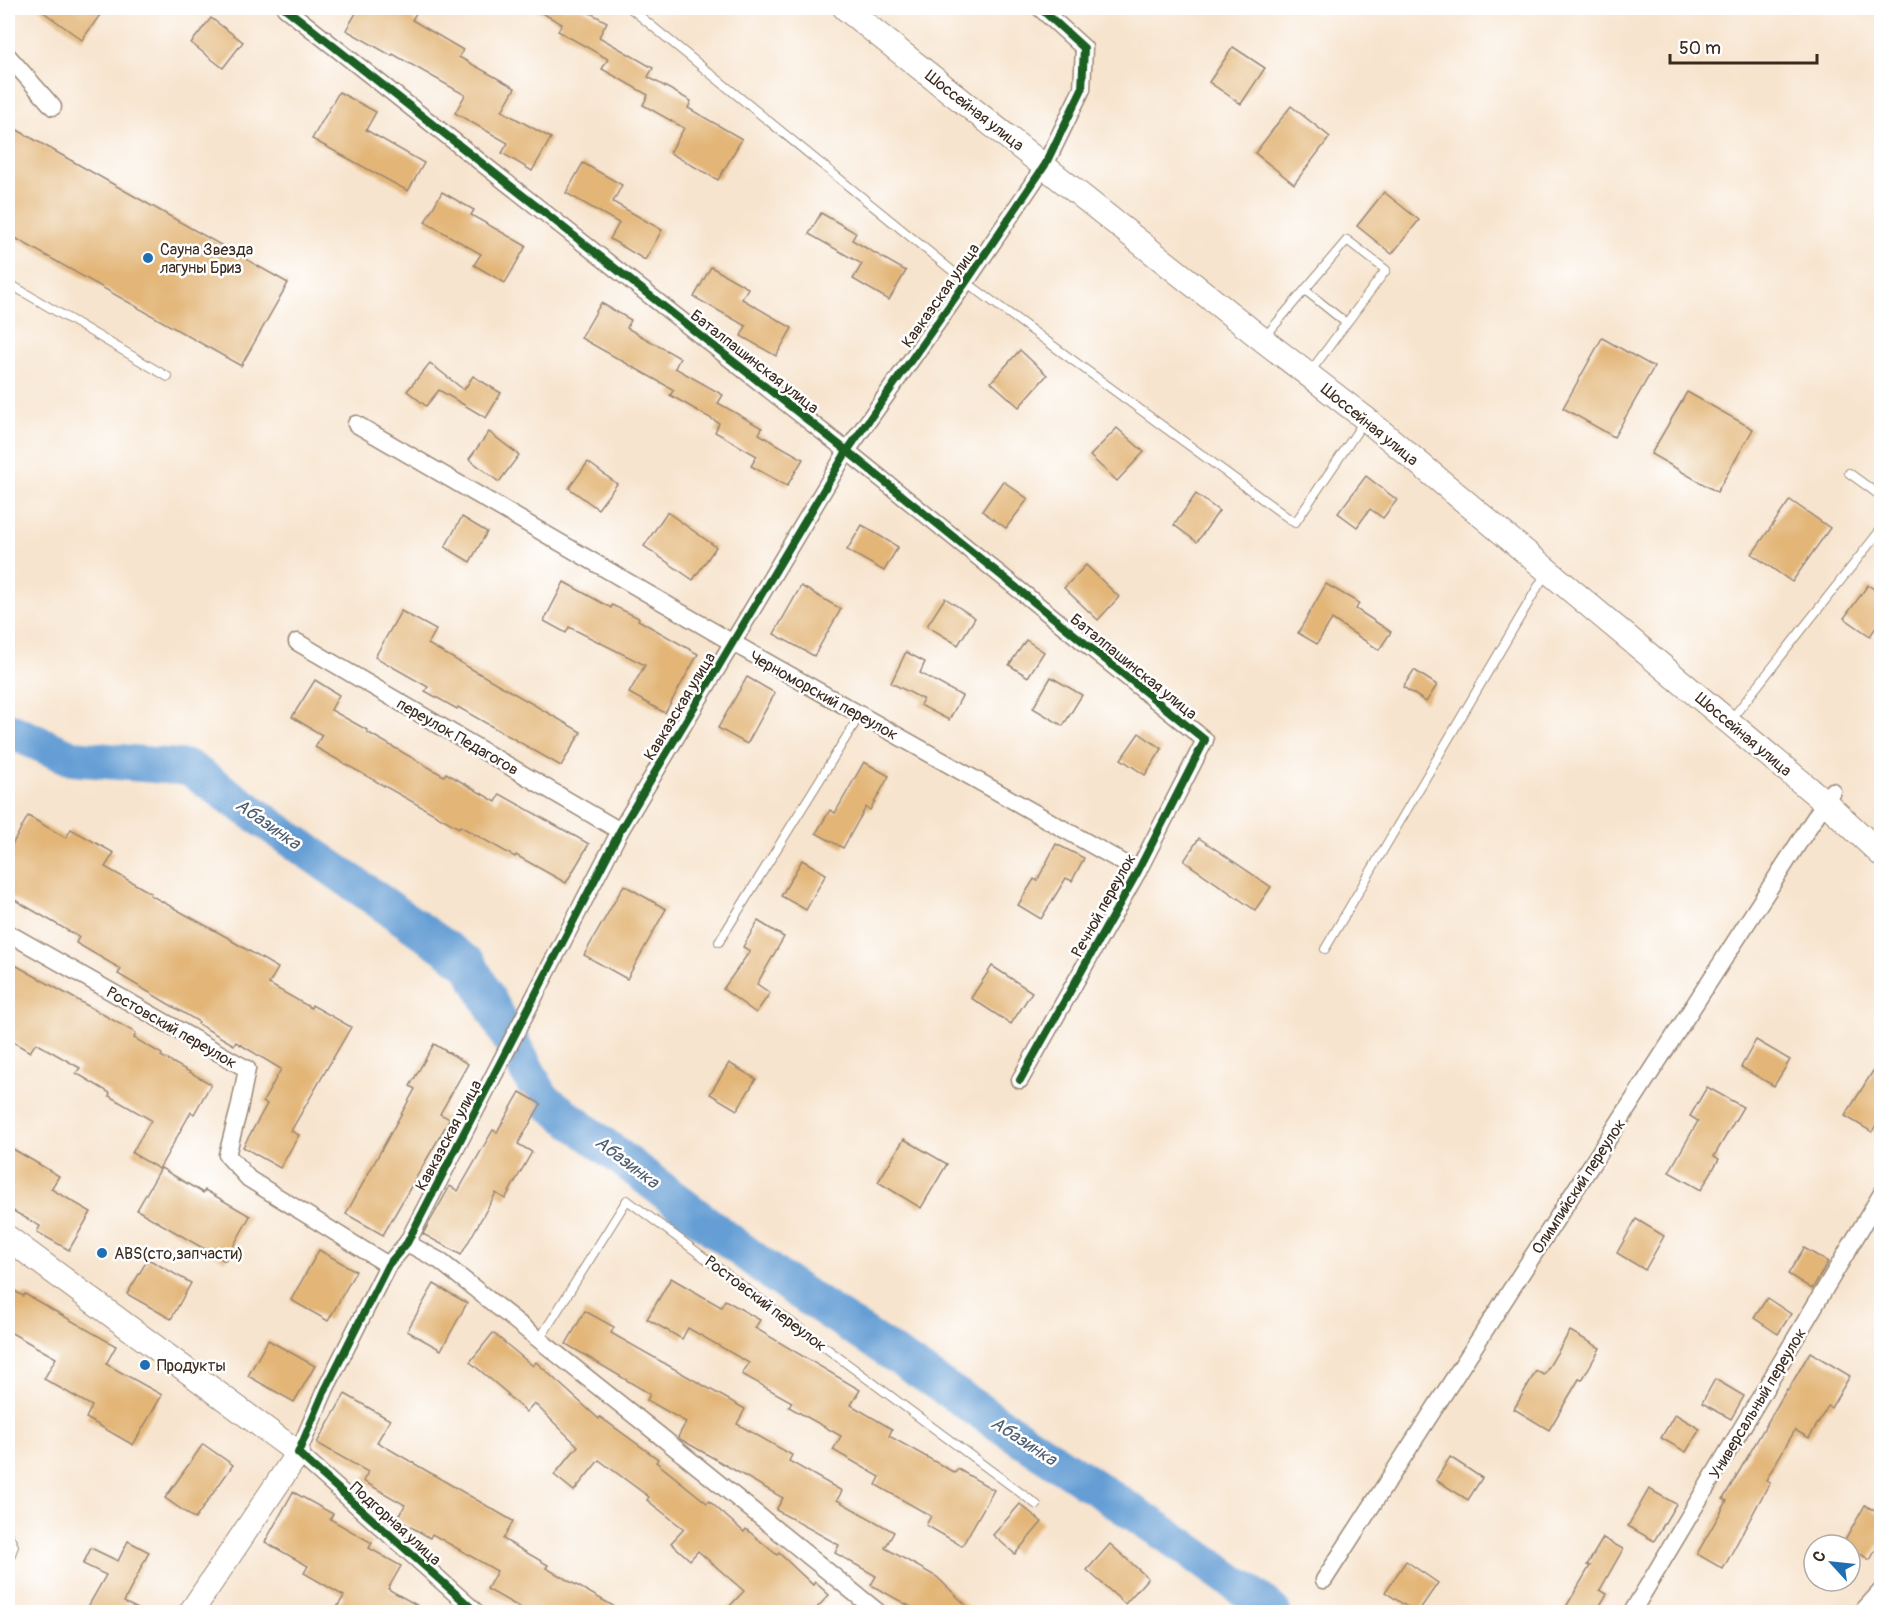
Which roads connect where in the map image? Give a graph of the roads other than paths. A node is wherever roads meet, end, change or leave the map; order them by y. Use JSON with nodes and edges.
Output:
{"nodes":[{"id":1,"x":285,"y":8,"type":"edge"},
{"id":2,"x":630,"y":8,"type":"edge"},
{"id":3,"x":845,"y":8,"type":"edge"},
{"id":4,"x":864,"y":8,"type":"edge"},
{"id":5,"x":1040,"y":8,"type":"edge"},
{"id":6,"x":8,"y":56,"type":"edge"},
{"id":7,"x":53,"y":107,"type":"dead end"},
{"id":8,"x":1047,"y":160,"type":"junction"},
{"id":9,"x":966,"y":282,"type":"junction"},
{"id":10,"x":8,"y":283,"type":"edge"},
{"id":11,"x":1305,"y":290,"type":"junction"},
{"id":12,"x":1346,"y":323,"type":"junction"},
{"id":13,"x":1269,"y":332,"type":"junction"},
{"id":14,"x":1313,"y":368,"type":"junction"},
{"id":15,"x":168,"y":377,"type":"dead end"},
{"id":16,"x":1366,"y":419,"type":"junction"},
{"id":17,"x":356,"y":424,"type":"dead end"},
{"id":18,"x":847,"y":451,"type":"junction"},
{"id":19,"x":1849,"y":473,"type":"dead end"},
{"id":20,"x":1881,"y":497,"type":"edge"},
{"id":21,"x":1881,"y":528,"type":"edge"},
{"id":22,"x":1547,"y":570,"type":"junction"},
{"id":23,"x":297,"y":642,"type":"dead end"},
{"id":24,"x":733,"y":644,"type":"junction"},
{"id":25,"x":1737,"y":712,"type":"junction"},
{"id":26,"x":860,"y":715,"type":"junction"},
{"id":27,"x":1205,"y":740,"type":"joint"},
{"id":28,"x":1829,"y":797,"type":"junction"},
{"id":29,"x":620,"y":831,"type":"junction"},
{"id":30,"x":1881,"y":832,"type":"edge"},
{"id":31,"x":1881,"y":855,"type":"edge"},
{"id":32,"x":1138,"y":871,"type":"junction"},
{"id":33,"x":8,"y":933,"type":"edge"},
{"id":34,"x":719,"y":942,"type":"dead end"},
{"id":35,"x":1325,"y":949,"type":"dead end"},
{"id":36,"x":1020,"y":1080,"type":"dead end"},
{"id":37,"x":1881,"y":1193,"type":"edge"},
{"id":38,"x":8,"y":1238,"type":"edge"},
{"id":39,"x":407,"y":1243,"type":"junction"},
{"id":40,"x":388,"y":1265,"type":"junction"},
{"id":41,"x":539,"y":1340,"type":"junction"},
{"id":42,"x":298,"y":1453,"type":"junction"},
{"id":43,"x":1037,"y":1505,"type":"dead end"},
{"id":44,"x":8,"y":1534,"type":"edge"},
{"id":45,"x":8,"y":1563,"type":"edge"},
{"id":46,"x":1324,"y":1580,"type":"dead end"},
{"id":47,"x":1881,"y":1590,"type":"edge"},
{"id":48,"x":191,"y":1612,"type":"edge"},
{"id":49,"x":476,"y":1612,"type":"edge"},
{"id":50,"x":878,"y":1612,"type":"edge"},
{"id":51,"x":1632,"y":1612,"type":"edge"},
{"id":52,"x":1862,"y":1612,"type":"edge"}],
"edges":[{"from":1,"to":18,"type":"street","name":"Баталпашинская улица"},
{"from":2,"to":9,"type":"lane"},
{"from":3,"to":8,"type":"main road","name":"Шоссейная улица"},
{"from":4,"to":8,"type":"main road","name":"Шоссейная улица"},
{"from":5,"to":8,"type":"street","name":"Кавказская улица"},
{"from":6,"to":7,"type":"street"},
{"from":8,"to":9,"type":"street","name":"Кавказская улица"},
{"from":8,"to":13,"type":"main road","name":"Шоссейная улица"},
{"from":8,"to":16,"type":"main road","name":"Шоссейная улица"},
{"from":9,"to":16,"type":"lane"},
{"from":9,"to":18,"type":"street","name":"Кавказская улица"},
{"from":10,"to":15,"type":"lane"},
{"from":11,"to":12,"type":"lane"},
{"from":11,"to":12,"type":"lane"},
{"from":11,"to":13,"type":"lane"},
{"from":12,"to":14,"type":"lane"},
{"from":13,"to":14,"type":"main road","name":"Шоссейная улица"},
{"from":14,"to":25,"type":"main road","name":"Шоссейная улица"},
{"from":16,"to":22,"type":"main road","name":"Шоссейная улица"},
{"from":17,"to":24,"type":"street","name":"Черноморский переулок"},
{"from":18,"to":24,"type":"street","name":"Кавказская улица"},
{"from":18,"to":27,"type":"street","name":"Баталпашинская улица"},
{"from":19,"to":20,"type":"lane"},
{"from":21,"to":25,"type":"lane"},
{"from":22,"to":28,"type":"main road","name":"Шоссейная улица"},
{"from":22,"to":35,"type":"lane"},
{"from":23,"to":29,"type":"street","name":"переулок Педагогов"},
{"from":24,"to":26,"type":"street","name":"Черноморский переулок"},
{"from":24,"to":29,"type":"street","name":"Кавказская улица"},
{"from":25,"to":28,"type":"main road","name":"Шоссейная улица"},
{"from":26,"to":32,"type":"street","name":"Черноморский переулок"},
{"from":26,"to":34,"type":"lane"},
{"from":27,"to":32,"type":"street","name":"Речной переулок"},
{"from":28,"to":30,"type":"main road","name":"Шоссейная улица"},
{"from":28,"to":31,"type":"main road","name":"Шоссейная улица"},
{"from":28,"to":46,"type":"street","name":"Олимпийский переулок"},
{"from":29,"to":39,"type":"street","name":"Кавказская улица"},
{"from":32,"to":36,"type":"street","name":"Речной переулок"},
{"from":33,"to":40,"type":"street","name":"Ростовский переулок"},
{"from":37,"to":51,"type":"street","name":"Универсальный переулок"},
{"from":38,"to":42,"type":"main road","name":"Подгорная улица"},
{"from":39,"to":40,"type":"street","name":"Кавказская улица"},
{"from":39,"to":41,"type":"street"},
{"from":40,"to":42,"type":"street","name":"Кавказская улица"},
{"from":41,"to":43,"type":"lane","name":"Ростовский переулок"},
{"from":41,"to":50,"type":"street"},
{"from":42,"to":48,"type":"main road","name":"Кавказская улица"},
{"from":42,"to":49,"type":"street","name":"Подгорная улица"},
{"from":44,"to":45,"type":"lane"},
{"from":47,"to":52,"type":"street"}]}
